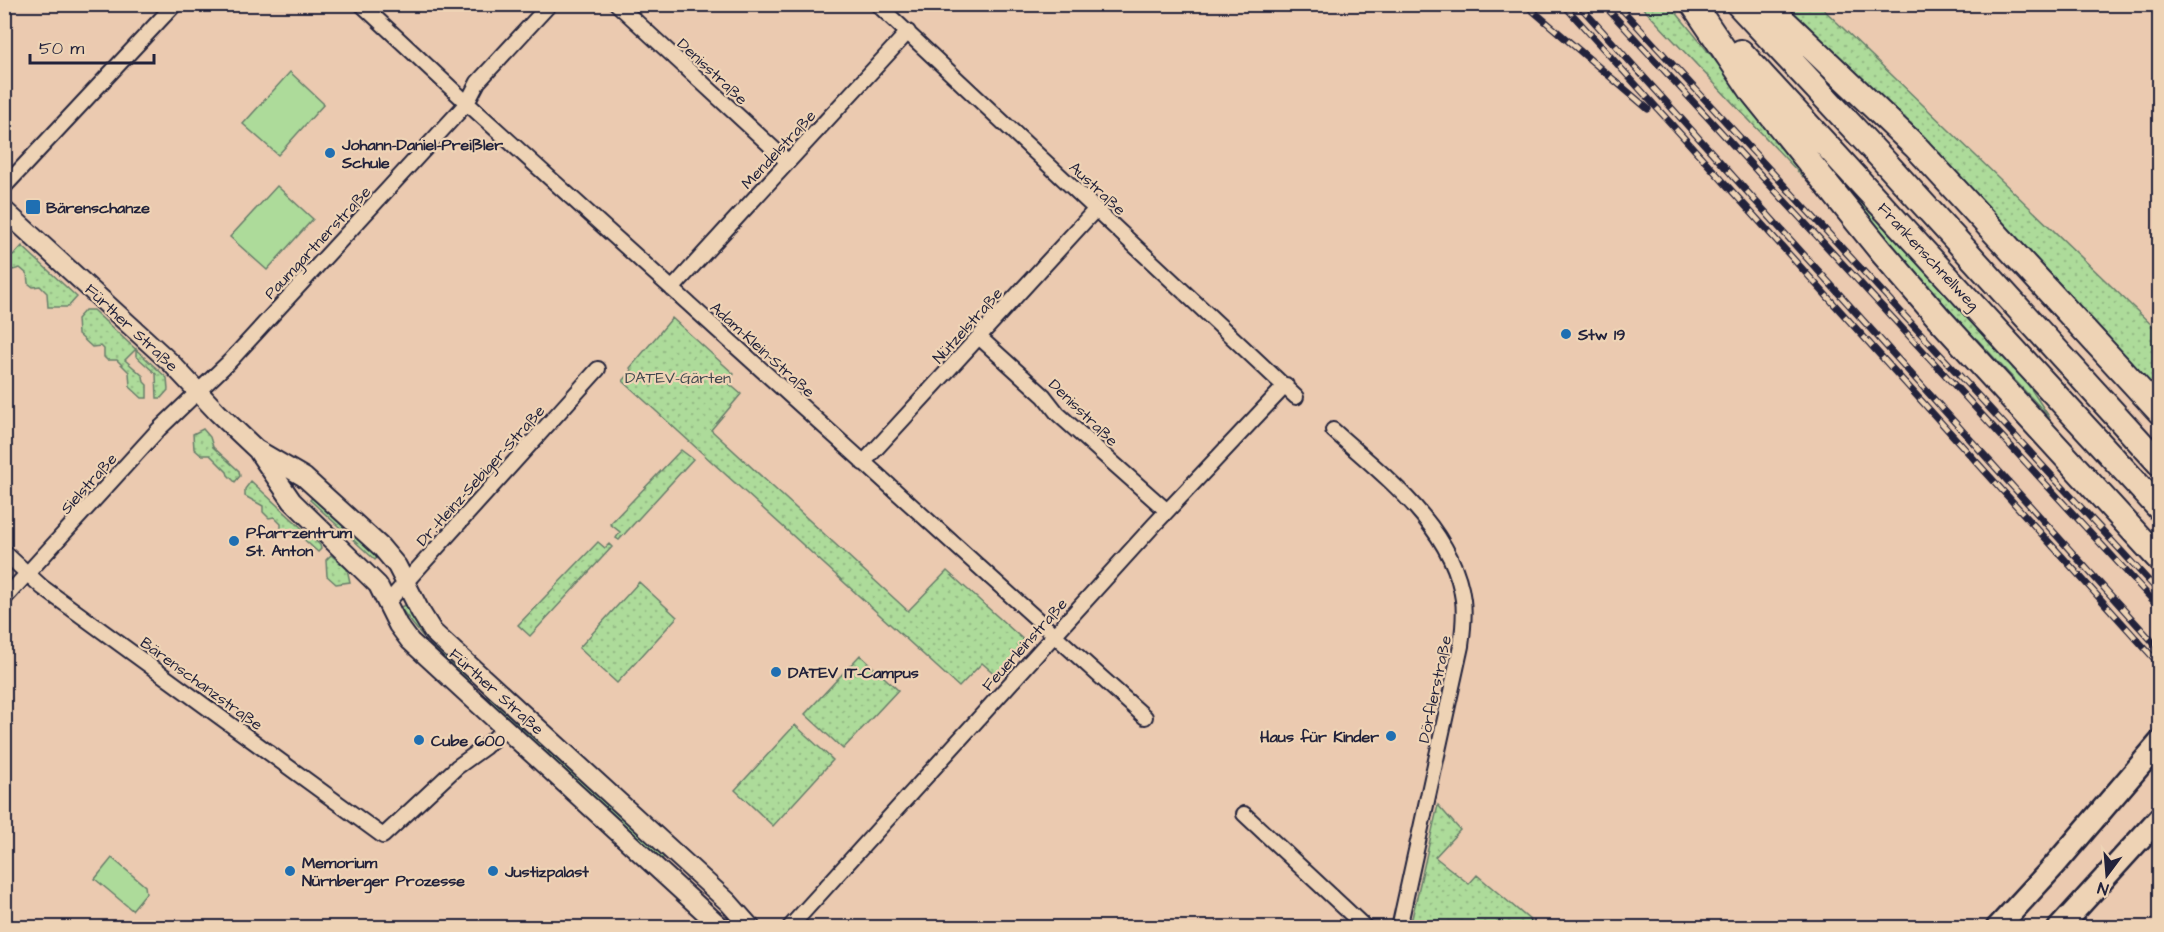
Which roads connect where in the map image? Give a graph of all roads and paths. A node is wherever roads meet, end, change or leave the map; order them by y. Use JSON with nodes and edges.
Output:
{"nodes":[{"id":1,"x":175,"y":4,"type":"edge"},
{"id":2,"x":361,"y":4,"type":"edge"},
{"id":3,"x":550,"y":4,"type":"edge"},
{"id":4,"x":617,"y":4,"type":"edge"},
{"id":5,"x":878,"y":4,"type":"edge"},
{"id":6,"x":1695,"y":4,"type":"edge"},
{"id":7,"x":1738,"y":4,"type":"edge"},
{"id":8,"x":1766,"y":4,"type":"edge"},
{"id":9,"x":908,"y":32,"type":"junction"},
{"id":10,"x":467,"y":103,"type":"junction"},
{"id":11,"x":788,"y":162,"type":"junction"},
{"id":12,"x":4,"y":187,"type":"edge"},
{"id":13,"x":1096,"y":209,"type":"junction"},
{"id":14,"x":4,"y":210,"type":"edge"},
{"id":15,"x":672,"y":289,"type":"junction"},
{"id":16,"x":979,"y":337,"type":"junction"},
{"id":17,"x":598,"y":369,"type":"dead end"},
{"id":18,"x":1286,"y":385,"type":"junction"},
{"id":19,"x":198,"y":391,"type":"junction"},
{"id":20,"x":1296,"y":397,"type":"dead end"},
{"id":21,"x":2160,"y":412,"type":"edge"},
{"id":22,"x":1333,"y":430,"type":"dead end"},
{"id":23,"x":256,"y":449,"type":"junction"},
{"id":24,"x":863,"y":462,"type":"junction"},
{"id":25,"x":2160,"y":464,"type":"edge"},
{"id":26,"x":2160,"y":509,"type":"edge"},
{"id":27,"x":1167,"y":511,"type":"junction"},
{"id":28,"x":4,"y":552,"type":"edge"},
{"id":29,"x":2160,"y":560,"type":"edge"},
{"id":30,"x":28,"y":574,"type":"junction"},
{"id":31,"x":406,"y":583,"type":"junction"},
{"id":32,"x":4,"y":599,"type":"edge"},
{"id":33,"x":387,"y":603,"type":"junction"},
{"id":34,"x":1054,"y":635,"type":"junction"},
{"id":35,"x":1145,"y":717,"type":"dead end"},
{"id":36,"x":504,"y":729,"type":"junction"},
{"id":37,"x":2160,"y":742,"type":"edge"},
{"id":38,"x":1244,"y":814,"type":"dead end"},
{"id":39,"x":2160,"y":817,"type":"edge"},
{"id":40,"x":722,"y":927,"type":"edge"},
{"id":41,"x":751,"y":927,"type":"edge"},
{"id":42,"x":789,"y":927,"type":"edge"},
{"id":43,"x":1366,"y":927,"type":"edge"},
{"id":44,"x":1399,"y":927,"type":"edge"},
{"id":45,"x":1997,"y":927,"type":"edge"},
{"id":46,"x":2059,"y":927,"type":"edge"}],
"edges":[{"from":1,"to":12,"type":"street"},
{"from":2,"to":10,"type":"street","name":"Adam-Klein-Straße"},
{"from":3,"to":10,"type":"street","name":"Paumgartnerstraße"},
{"from":4,"to":11,"type":"street","name":"Denisstraße"},
{"from":5,"to":9,"type":"street","name":"Austraße"},
{"from":6,"to":26,"type":"highway","name":"Frankenschnellweg"},
{"from":6,"to":29,"type":"highway"},
{"from":7,"to":25,"type":"highway","name":"Frankenschnellweg"},
{"from":8,"to":21,"type":"highway"},
{"from":9,"to":11,"type":"street","name":"Mendelstraße"},
{"from":9,"to":13,"type":"street","name":"Austraße"},
{"from":10,"to":15,"type":"street","name":"Adam-Klein-Straße"},
{"from":10,"to":19,"type":"street","name":"Paumgartnerstraße"},
{"from":11,"to":15,"type":"street","name":"Mendelstraße"},
{"from":13,"to":16,"type":"street","name":"Nützelstraße"},
{"from":13,"to":18,"type":"street","name":"Austraße"},
{"from":14,"to":19,"type":"main road","name":"Fürther Straße"},
{"from":15,"to":24,"type":"street","name":"Adam-Klein-Straße"},
{"from":16,"to":24,"type":"street","name":"Nützelstraße"},
{"from":16,"to":27,"type":"street","name":"Denisstraße"},
{"from":17,"to":31,"type":"street","name":"Dr.-Heinz-Sebiger-Straße"},
{"from":18,"to":20,"type":"street","name":"Austraße"},
{"from":18,"to":27,"type":"street","name":"Feuerleinstraße"},
{"from":19,"to":23,"type":"main road","name":"Fürther Straße"},
{"from":19,"to":30,"type":"street","name":"Sielstraße"},
{"from":22,"to":44,"type":"street","name":"Dörflerstraße"},
{"from":23,"to":31,"type":"main road","name":"Fürther Straße"},
{"from":23,"to":33,"type":"main road","name":"Fürther Straße"},
{"from":24,"to":34,"type":"street","name":"Adam-Klein-Straße"},
{"from":27,"to":34,"type":"street","name":"Feuerleinstraße"},
{"from":28,"to":30,"type":"street","name":"Bärenschanzstraße"},
{"from":30,"to":32,"type":"street","name":"Sielstraße"},
{"from":30,"to":36,"type":"street","name":"Bärenschanzstraße"},
{"from":31,"to":33,"type":"street","name":"Dr.-Heinz-Sebiger-Straße"},
{"from":31,"to":41,"type":"main road","name":"Fürther Straße"},
{"from":33,"to":36,"type":"main road","name":"Fürther Straße"},
{"from":34,"to":35,"type":"street","name":"Adam-Klein-Straße"},
{"from":34,"to":42,"type":"street","name":"Feuerleinstraße"},
{"from":36,"to":40,"type":"main road","name":"Fürther Straße"},
{"from":37,"to":45,"type":"main road"},
{"from":38,"to":43,"type":"street"},
{"from":39,"to":46,"type":"main road"}]}
